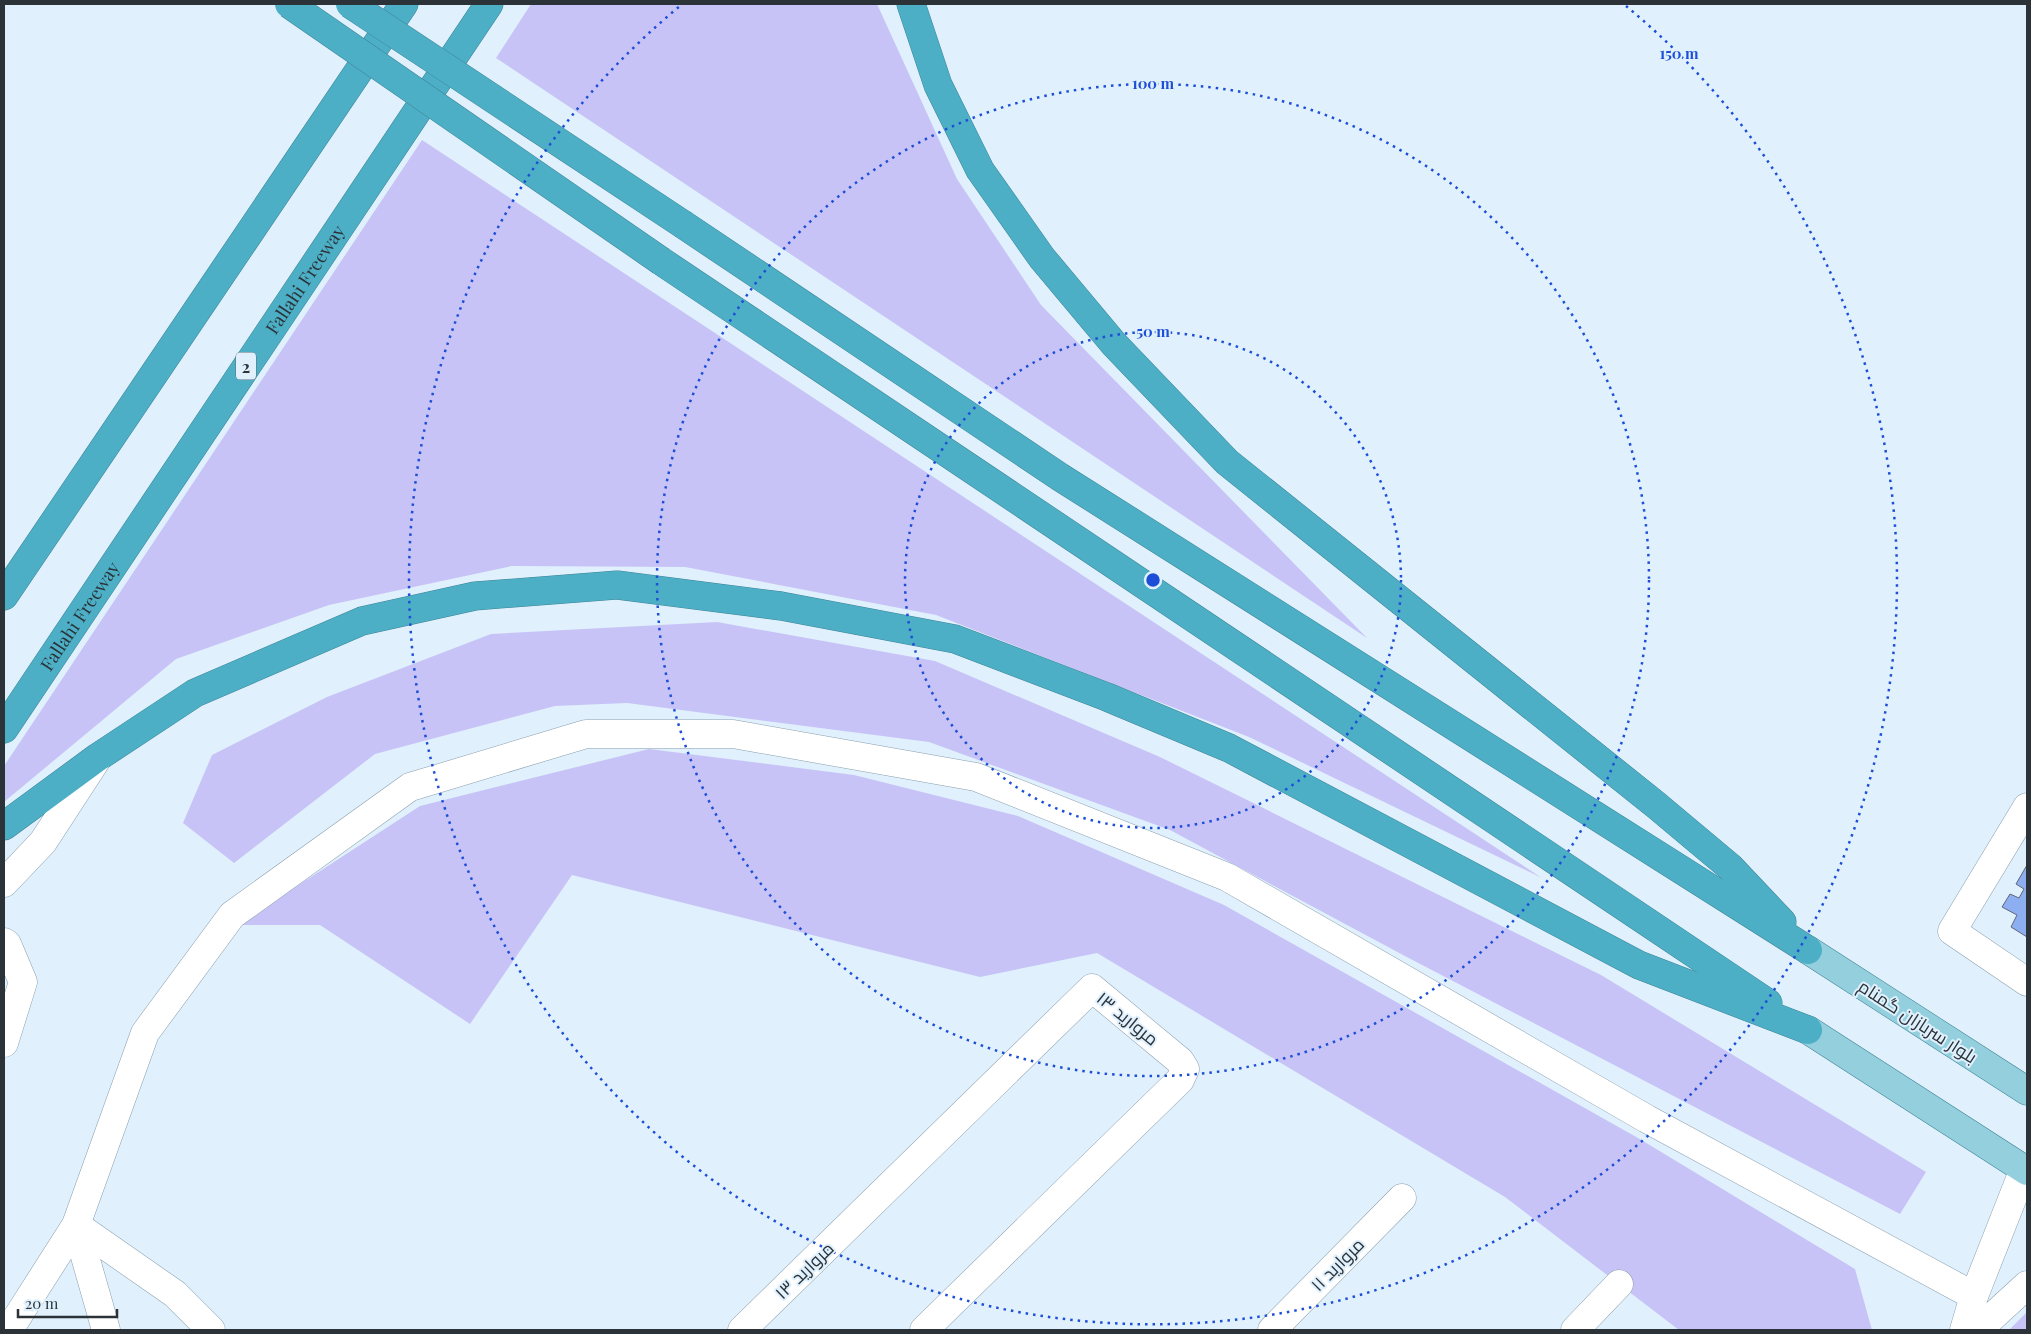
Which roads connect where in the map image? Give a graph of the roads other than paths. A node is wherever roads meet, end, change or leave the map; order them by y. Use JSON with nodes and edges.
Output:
{"nodes":[{"id":1,"x":289,"y":4,"type":"edge"},
{"id":2,"x":350,"y":4,"type":"edge"},
{"id":3,"x":404,"y":4,"type":"edge"},
{"id":4,"x":489,"y":4,"type":"edge"},
{"id":5,"x":911,"y":4,"type":"edge"},
{"id":6,"x":4,"y":596,"type":"edge"},
{"id":7,"x":4,"y":729,"type":"edge"},
{"id":8,"x":98,"y":757,"type":"junction"},
{"id":9,"x":2027,"y":807,"type":"edge"},
{"id":10,"x":4,"y":826,"type":"edge"},
{"id":11,"x":4,"y":883,"type":"edge"},
{"id":12,"x":4,"y":942,"type":"edge"},
{"id":13,"x":1808,"y":950,"type":"junction"},
{"id":14,"x":2027,"y":982,"type":"edge"},
{"id":15,"x":1808,"y":1030,"type":"junction"},
{"id":16,"x":4,"y":1043,"type":"edge"},
{"id":17,"x":2027,"y":1092,"type":"edge"},
{"id":18,"x":2026,"y":1170,"type":"edge"},
{"id":19,"x":1402,"y":1198,"type":"dead end"},
{"id":20,"x":76,"y":1225,"type":"junction"},
{"id":21,"x":1619,"y":1284,"type":"dead end"},
{"id":22,"x":2027,"y":1284,"type":"edge"},
{"id":23,"x":1974,"y":1296,"type":"junction"},
{"id":24,"x":9,"y":1330,"type":"edge"},
{"id":25,"x":106,"y":1330,"type":"edge"},
{"id":26,"x":211,"y":1330,"type":"edge"},
{"id":27,"x":742,"y":1330,"type":"edge"},
{"id":28,"x":924,"y":1330,"type":"edge"},
{"id":29,"x":1272,"y":1330,"type":"edge"},
{"id":30,"x":1575,"y":1330,"type":"edge"},
{"id":31,"x":1964,"y":1330,"type":"edge"},
{"id":32,"x":1978,"y":1330,"type":"edge"}],
"edges":[{"from":1,"to":15,"type":"highway","bridge":true},
{"from":2,"to":13,"type":"highway","bridge":true},
{"from":3,"to":6,"type":"highway"},
{"from":4,"to":7,"type":"highway","name":"Fallahi Freeway","number":"2"},
{"from":5,"to":13,"type":"highway"},
{"from":8,"to":10,"type":"highway"},
{"from":8,"to":11,"type":"street"},
{"from":8,"to":15,"type":"highway"},
{"from":9,"to":14,"type":"street"},
{"from":12,"to":16,"type":"street"},
{"from":13,"to":17,"type":"main road","name":"بلوار سربازان گمنام"},
{"from":15,"to":18,"type":"main road"},
{"from":18,"to":23,"type":"street"},
{"from":19,"to":29,"type":"street","name":"مروارید ۱۱"},
{"from":20,"to":23,"type":"street"},
{"from":20,"to":24,"type":"street"},
{"from":20,"to":25,"type":"street"},
{"from":20,"to":26,"type":"street"},
{"from":21,"to":30,"type":"street"},
{"from":22,"to":32,"type":"street"},
{"from":23,"to":31,"type":"street"},
{"from":27,"to":28,"type":"street","name":"مروارید ۱۳"}]}
